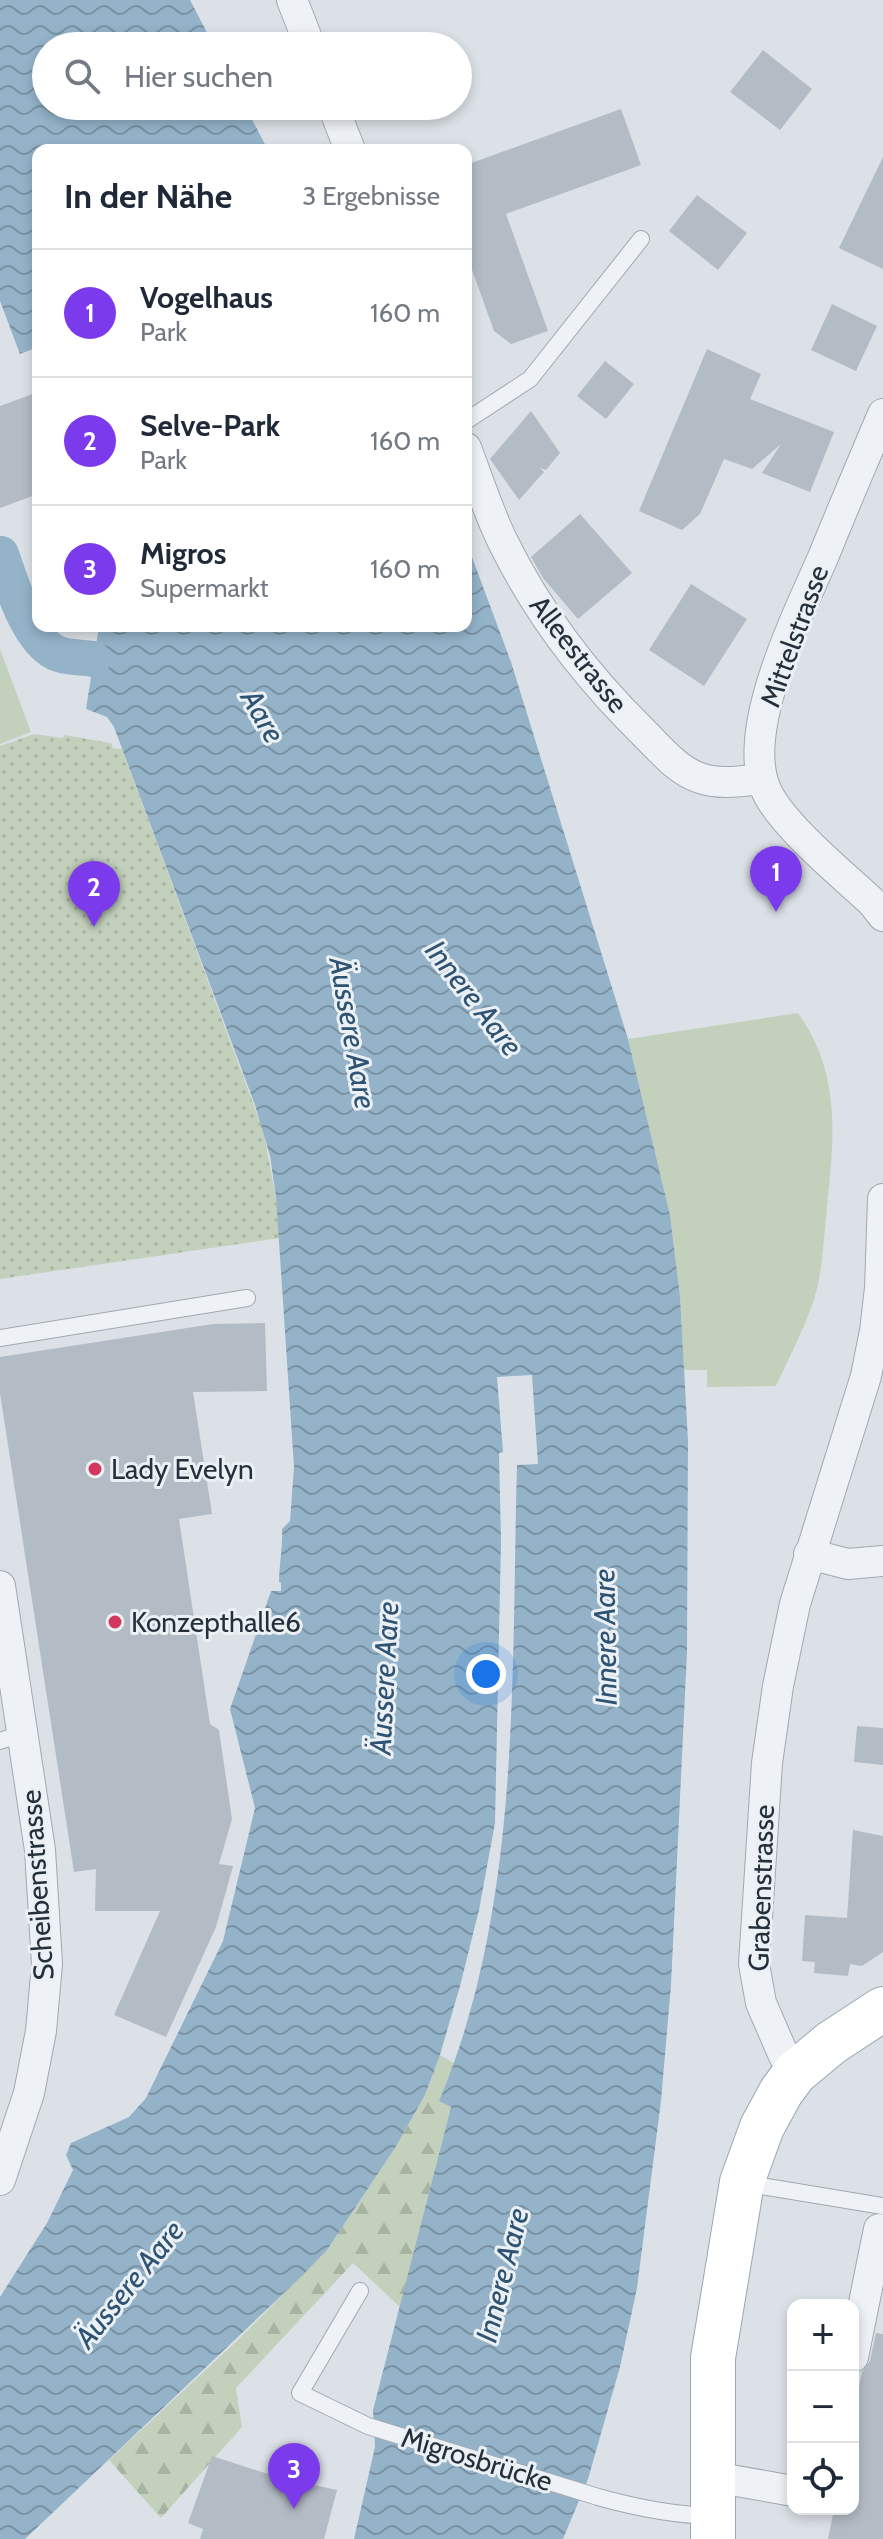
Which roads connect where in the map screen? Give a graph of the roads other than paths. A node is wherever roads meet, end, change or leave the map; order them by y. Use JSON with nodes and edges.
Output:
{"nodes":[{"id":1,"x":292,"y":0,"type":"edge"},
{"id":2,"x":305,"y":32,"type":"edge"},
{"id":3,"x":338,"y":120,"type":"edge"},
{"id":4,"x":348,"y":144,"type":"edge"},
{"id":5,"x":641,"y":239,"type":"dead end"},
{"id":6,"x":883,"y":414,"type":"edge"},
{"id":7,"x":472,"y":417,"type":"edge"},
{"id":8,"x":472,"y":464,"type":"edge"},
{"id":9,"x":761,"y":779,"type":"junction"},
{"id":10,"x":883,"y":916,"type":"edge"},
{"id":11,"x":883,"y":1199,"type":"edge"},
{"id":12,"x":247,"y":1298,"type":"dead end"},
{"id":13,"x":879,"y":1330,"type":"edge"},
{"id":14,"x":0,"y":1338,"type":"edge"},
{"id":15,"x":809,"y":1554,"type":"junction"},
{"id":16,"x":883,"y":1561,"type":"edge"},
{"id":17,"x":0,"y":1586,"type":"edge"},
{"id":18,"x":7,"y":1736,"type":"edge"},
{"id":19,"x":883,"y":2009,"type":"edge"},
{"id":20,"x":795,"y":2073,"type":"junction"},
{"id":21,"x":0,"y":2180,"type":"edge"},
{"id":22,"x":742,"y":2182,"type":"junction"},
{"id":23,"x":881,"y":2217,"type":"edge"},
{"id":24,"x":360,"y":2291,"type":"dead end"},
{"id":25,"x":859,"y":2327,"type":"edge"},
{"id":26,"x":787,"y":2492,"type":"edge"},
{"id":27,"x":714,"y":2510,"type":"edge"}],
"edges":[{"from":1,"to":2,"type":"street"},
{"from":3,"to":4,"type":"street"},
{"from":5,"to":7,"type":"lane"},
{"from":6,"to":9,"type":"street","name":"Mittelstrasse"},
{"from":8,"to":9,"type":"street","name":"Alleestrasse"},
{"from":9,"to":10,"type":"street","name":"Mittelstrasse"},
{"from":11,"to":13,"type":"street","name":"Grabenstrasse"},
{"from":12,"to":14,"type":"lane"},
{"from":13,"to":15,"type":"street","name":"Grabenstrasse"},
{"from":15,"to":16,"type":"street"},
{"from":15,"to":20,"type":"street","name":"Grabenstrasse"},
{"from":17,"to":18,"type":"street","name":"Scheibenstrasse"},
{"from":18,"to":21,"type":"street","name":"Scheibenstrasse"},
{"from":19,"to":20,"type":"main road"},
{"from":20,"to":22,"type":"main road"},
{"from":22,"to":23,"type":"lane"},
{"from":22,"to":27,"type":"main road"},
{"from":23,"to":25,"type":"street"},
{"from":24,"to":27,"type":"lane","name":"Migrosbrücke"},
{"from":26,"to":27,"type":"street"}]}
